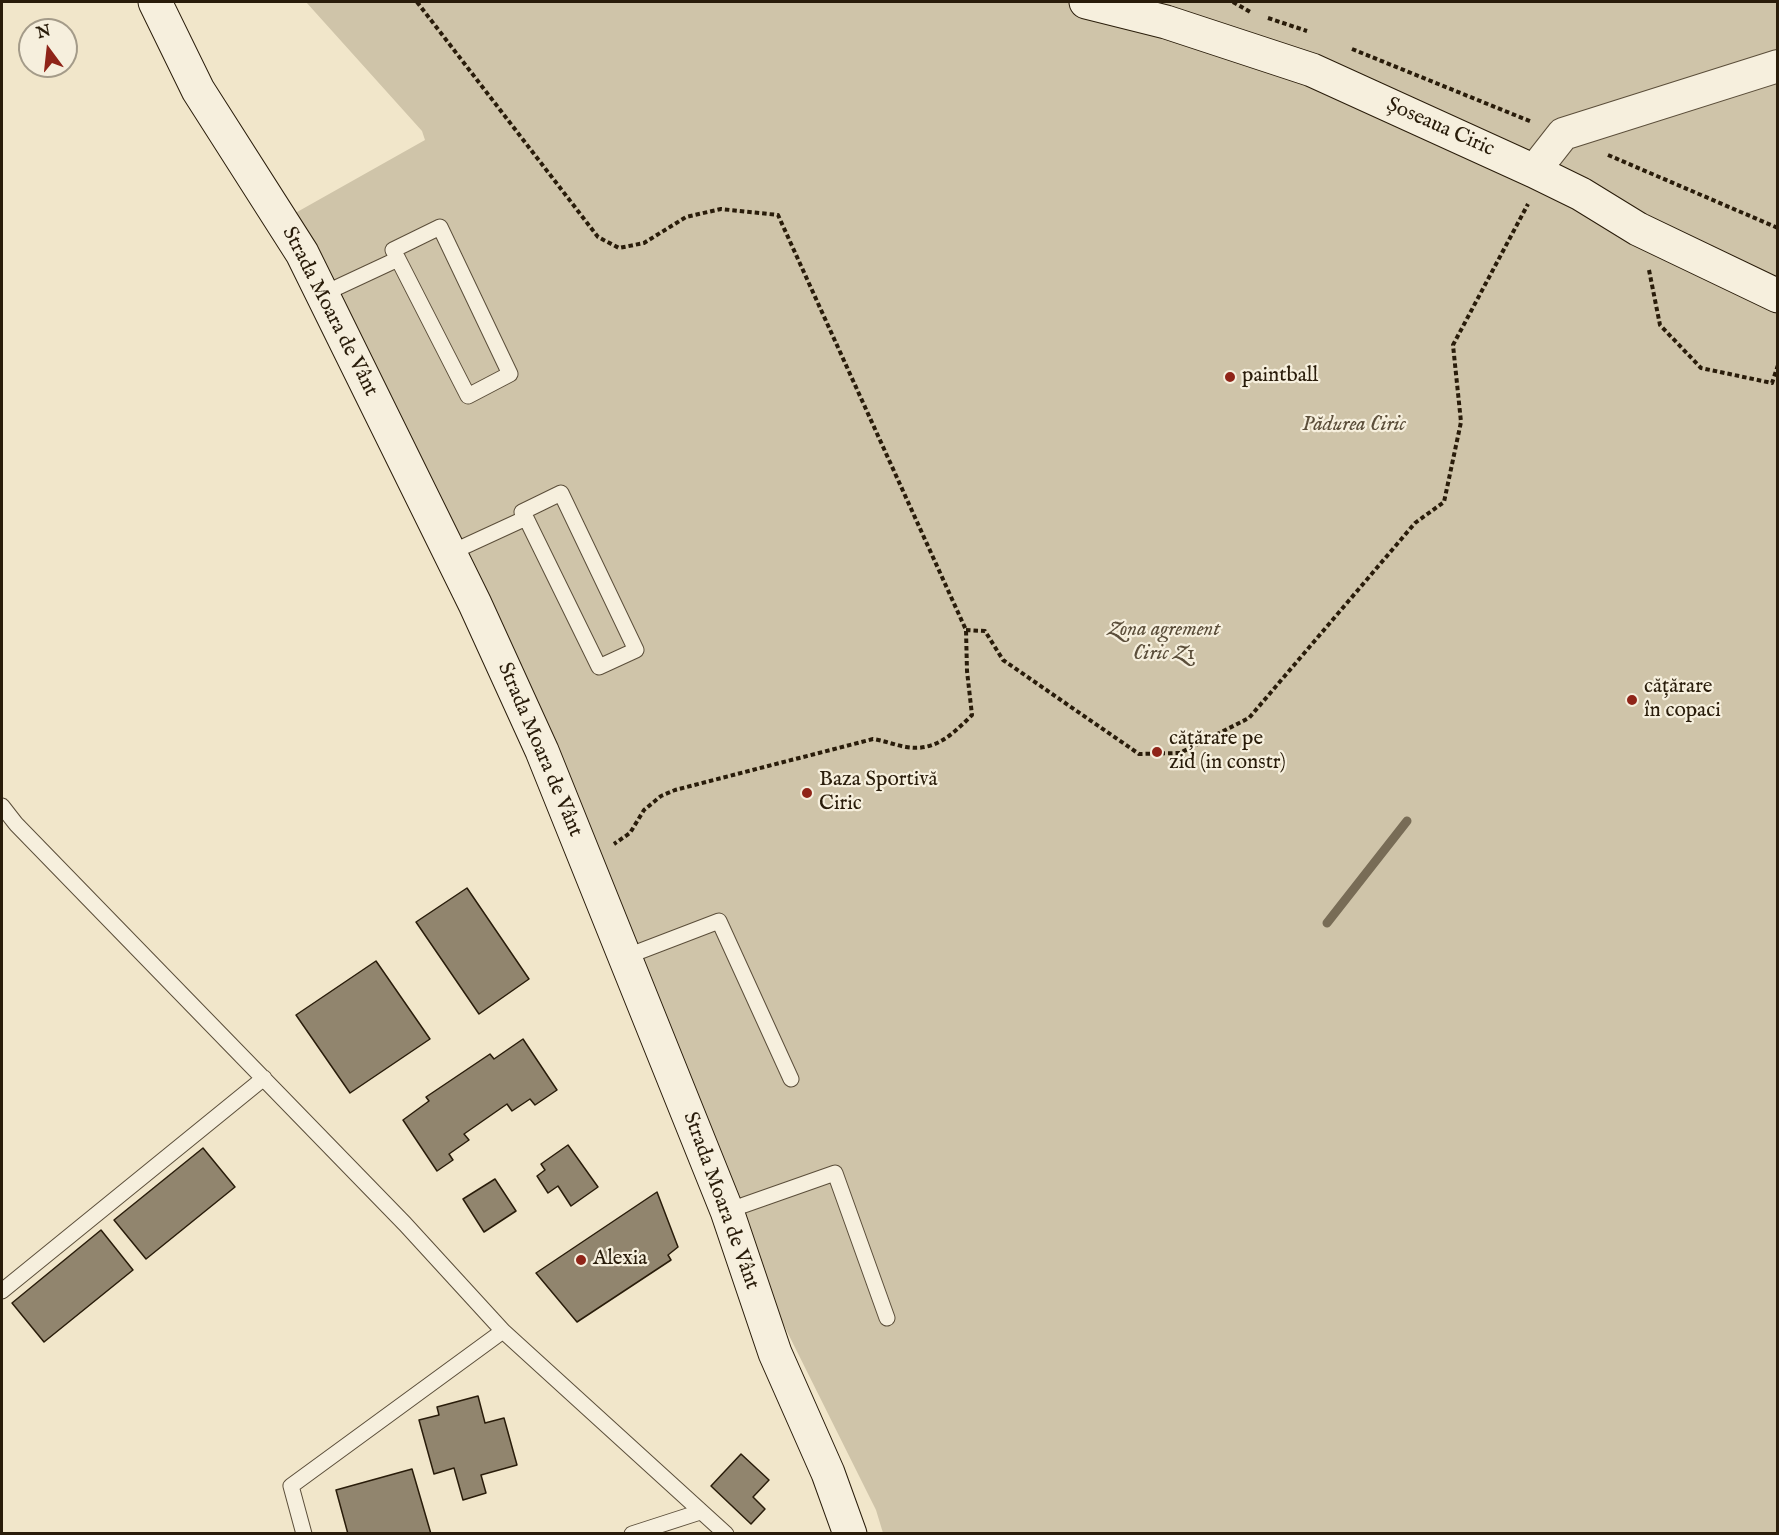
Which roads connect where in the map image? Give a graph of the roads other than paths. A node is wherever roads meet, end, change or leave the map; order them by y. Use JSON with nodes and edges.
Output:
{"nodes":[{"id":1,"x":155,"y":2,"type":"edge"},
{"id":2,"x":1086,"y":2,"type":"edge"},
{"id":3,"x":1778,"y":66,"type":"edge"},
{"id":4,"x":1534,"y":171,"type":"junction"},
{"id":5,"x":398,"y":259,"type":"junction"},
{"id":6,"x":322,"y":294,"type":"junction"},
{"id":7,"x":1778,"y":296,"type":"edge"},
{"id":8,"x":526,"y":518,"type":"junction"},
{"id":9,"x":450,"y":553,"type":"junction"},
{"id":10,"x":2,"y":806,"type":"edge"},
{"id":11,"x":626,"y":957,"type":"junction"},
{"id":12,"x":264,"y":1078,"type":"junction"},
{"id":13,"x":791,"y":1080,"type":"dead end"},
{"id":14,"x":727,"y":1211,"type":"junction"},
{"id":15,"x":2,"y":1291,"type":"edge"},
{"id":16,"x":886,"y":1318,"type":"dead end"},
{"id":17,"x":503,"y":1331,"type":"junction"},
{"id":18,"x":700,"y":1512,"type":"junction"},
{"id":19,"x":304,"y":1533,"type":"edge"},
{"id":20,"x":632,"y":1533,"type":"edge"},
{"id":21,"x":726,"y":1533,"type":"edge"},
{"id":22,"x":850,"y":1533,"type":"edge"}],
"edges":[{"from":1,"to":6,"type":"main road","name":"Strada Moara de Vânt"},
{"from":2,"to":4,"type":"main road","name":"Șoseaua Ciric"},
{"from":3,"to":4,"type":"street"},
{"from":4,"to":7,"type":"main road","name":"Șoseaua Ciric"},
{"from":5,"to":5,"type":"lane"},
{"from":5,"to":6,"type":"lane"},
{"from":6,"to":9,"type":"main road","name":"Strada Moara de Vânt"},
{"from":8,"to":8,"type":"lane"},
{"from":8,"to":9,"type":"lane"},
{"from":9,"to":11,"type":"main road","name":"Strada Moara de Vânt"},
{"from":10,"to":12,"type":"lane"},
{"from":11,"to":13,"type":"lane"},
{"from":11,"to":14,"type":"main road","name":"Strada Moara de Vânt"},
{"from":12,"to":15,"type":"lane"},
{"from":12,"to":17,"type":"lane"},
{"from":14,"to":16,"type":"lane"},
{"from":14,"to":22,"type":"main road","name":"Strada Moara de Vânt"},
{"from":17,"to":18,"type":"lane"},
{"from":17,"to":19,"type":"lane"},
{"from":18,"to":20,"type":"lane"},
{"from":18,"to":21,"type":"lane"}]}
